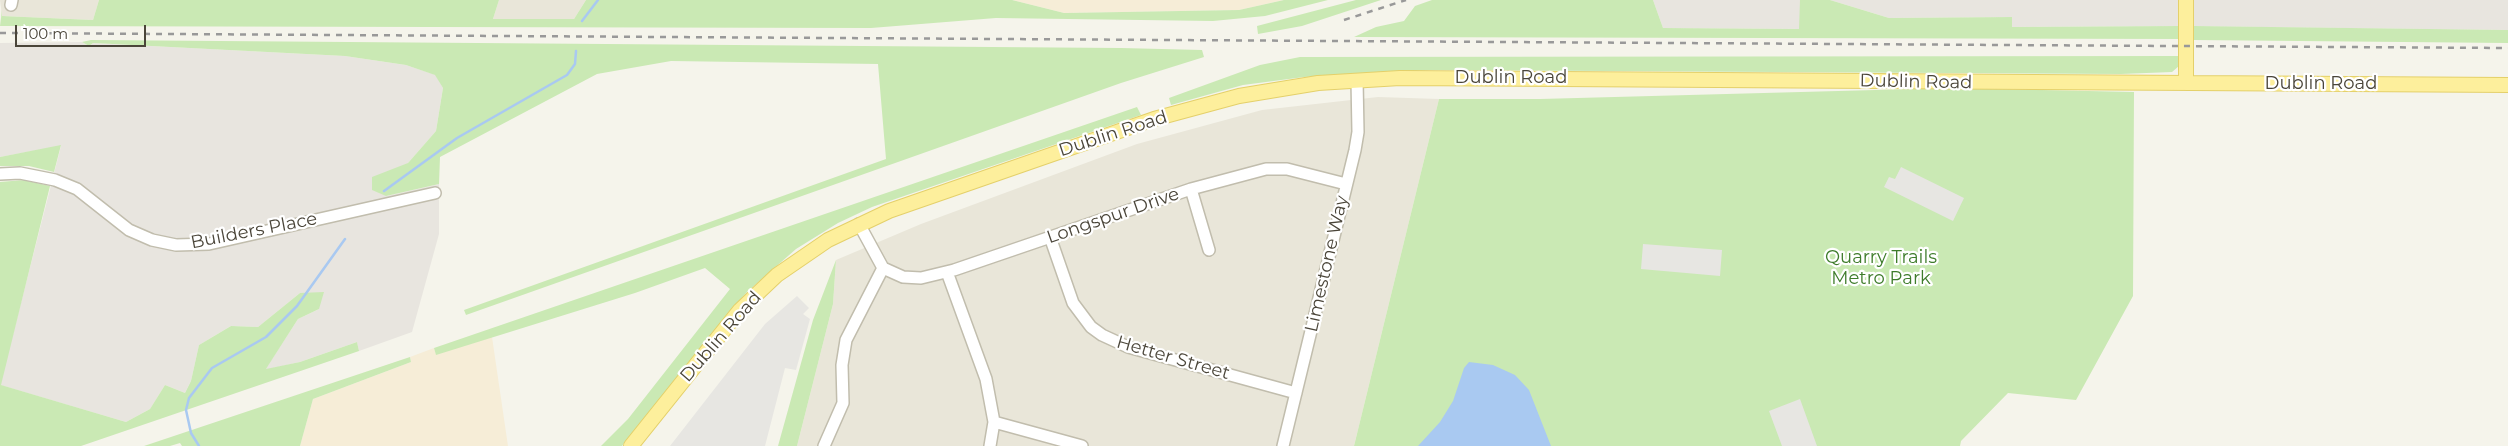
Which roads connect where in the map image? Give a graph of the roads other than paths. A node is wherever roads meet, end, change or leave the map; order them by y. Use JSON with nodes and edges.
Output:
{"nodes":[{"id":1,"x":2186,"y":0,"type":"edge"},
{"id":2,"x":1357,"y":80,"type":"junction"},
{"id":3,"x":2186,"y":83,"type":"junction"},
{"id":4,"x":2508,"y":85,"type":"edge"},
{"id":5,"x":0,"y":174,"type":"edge"},
{"id":6,"x":1346,"y":184,"type":"junction"},
{"id":7,"x":1190,"y":189,"type":"junction"},
{"id":8,"x":435,"y":193,"type":"dead end"},
{"id":9,"x":859,"y":224,"type":"junction"},
{"id":10,"x":1050,"y":238,"type":"junction"},
{"id":11,"x":1209,"y":250,"type":"dead end"},
{"id":12,"x":883,"y":268,"type":"junction"},
{"id":13,"x":947,"y":272,"type":"junction"},
{"id":14,"x":1296,"y":393,"type":"junction"},
{"id":15,"x":994,"y":422,"type":"junction"},
{"id":16,"x":631,"y":446,"type":"edge"},
{"id":17,"x":824,"y":446,"type":"edge"},
{"id":18,"x":990,"y":446,"type":"edge"},
{"id":19,"x":1082,"y":446,"type":"edge"},
{"id":20,"x":1283,"y":446,"type":"edge"}],
"edges":[{"from":1,"to":3,"type":"main road"},
{"from":2,"to":3,"type":"main road","name":"Dublin Road"},
{"from":2,"to":6,"type":"street","name":"Limestone Way"},
{"from":2,"to":9,"type":"main road","name":"Dublin Road"},
{"from":3,"to":4,"type":"main road","name":"Dublin Road"},
{"from":5,"to":8,"type":"street","name":"Builders Place"},
{"from":6,"to":7,"type":"street","name":"Longspur Drive"},
{"from":6,"to":14,"type":"street","name":"Limestone Way"},
{"from":7,"to":10,"type":"street","name":"Longspur Drive"},
{"from":7,"to":11,"type":"street"},
{"from":9,"to":12,"type":"street"},
{"from":9,"to":16,"type":"main road","name":"Dublin Road"},
{"from":10,"to":13,"type":"street","name":"Longspur Drive"},
{"from":10,"to":14,"type":"street","name":"Hetter Street"},
{"from":12,"to":13,"type":"street","name":"Longspur Drive"},
{"from":12,"to":17,"type":"street"},
{"from":13,"to":15,"type":"street"},
{"from":14,"to":20,"type":"street","name":"Limestone Way"},
{"from":15,"to":18,"type":"street"},
{"from":15,"to":19,"type":"street"}]}
